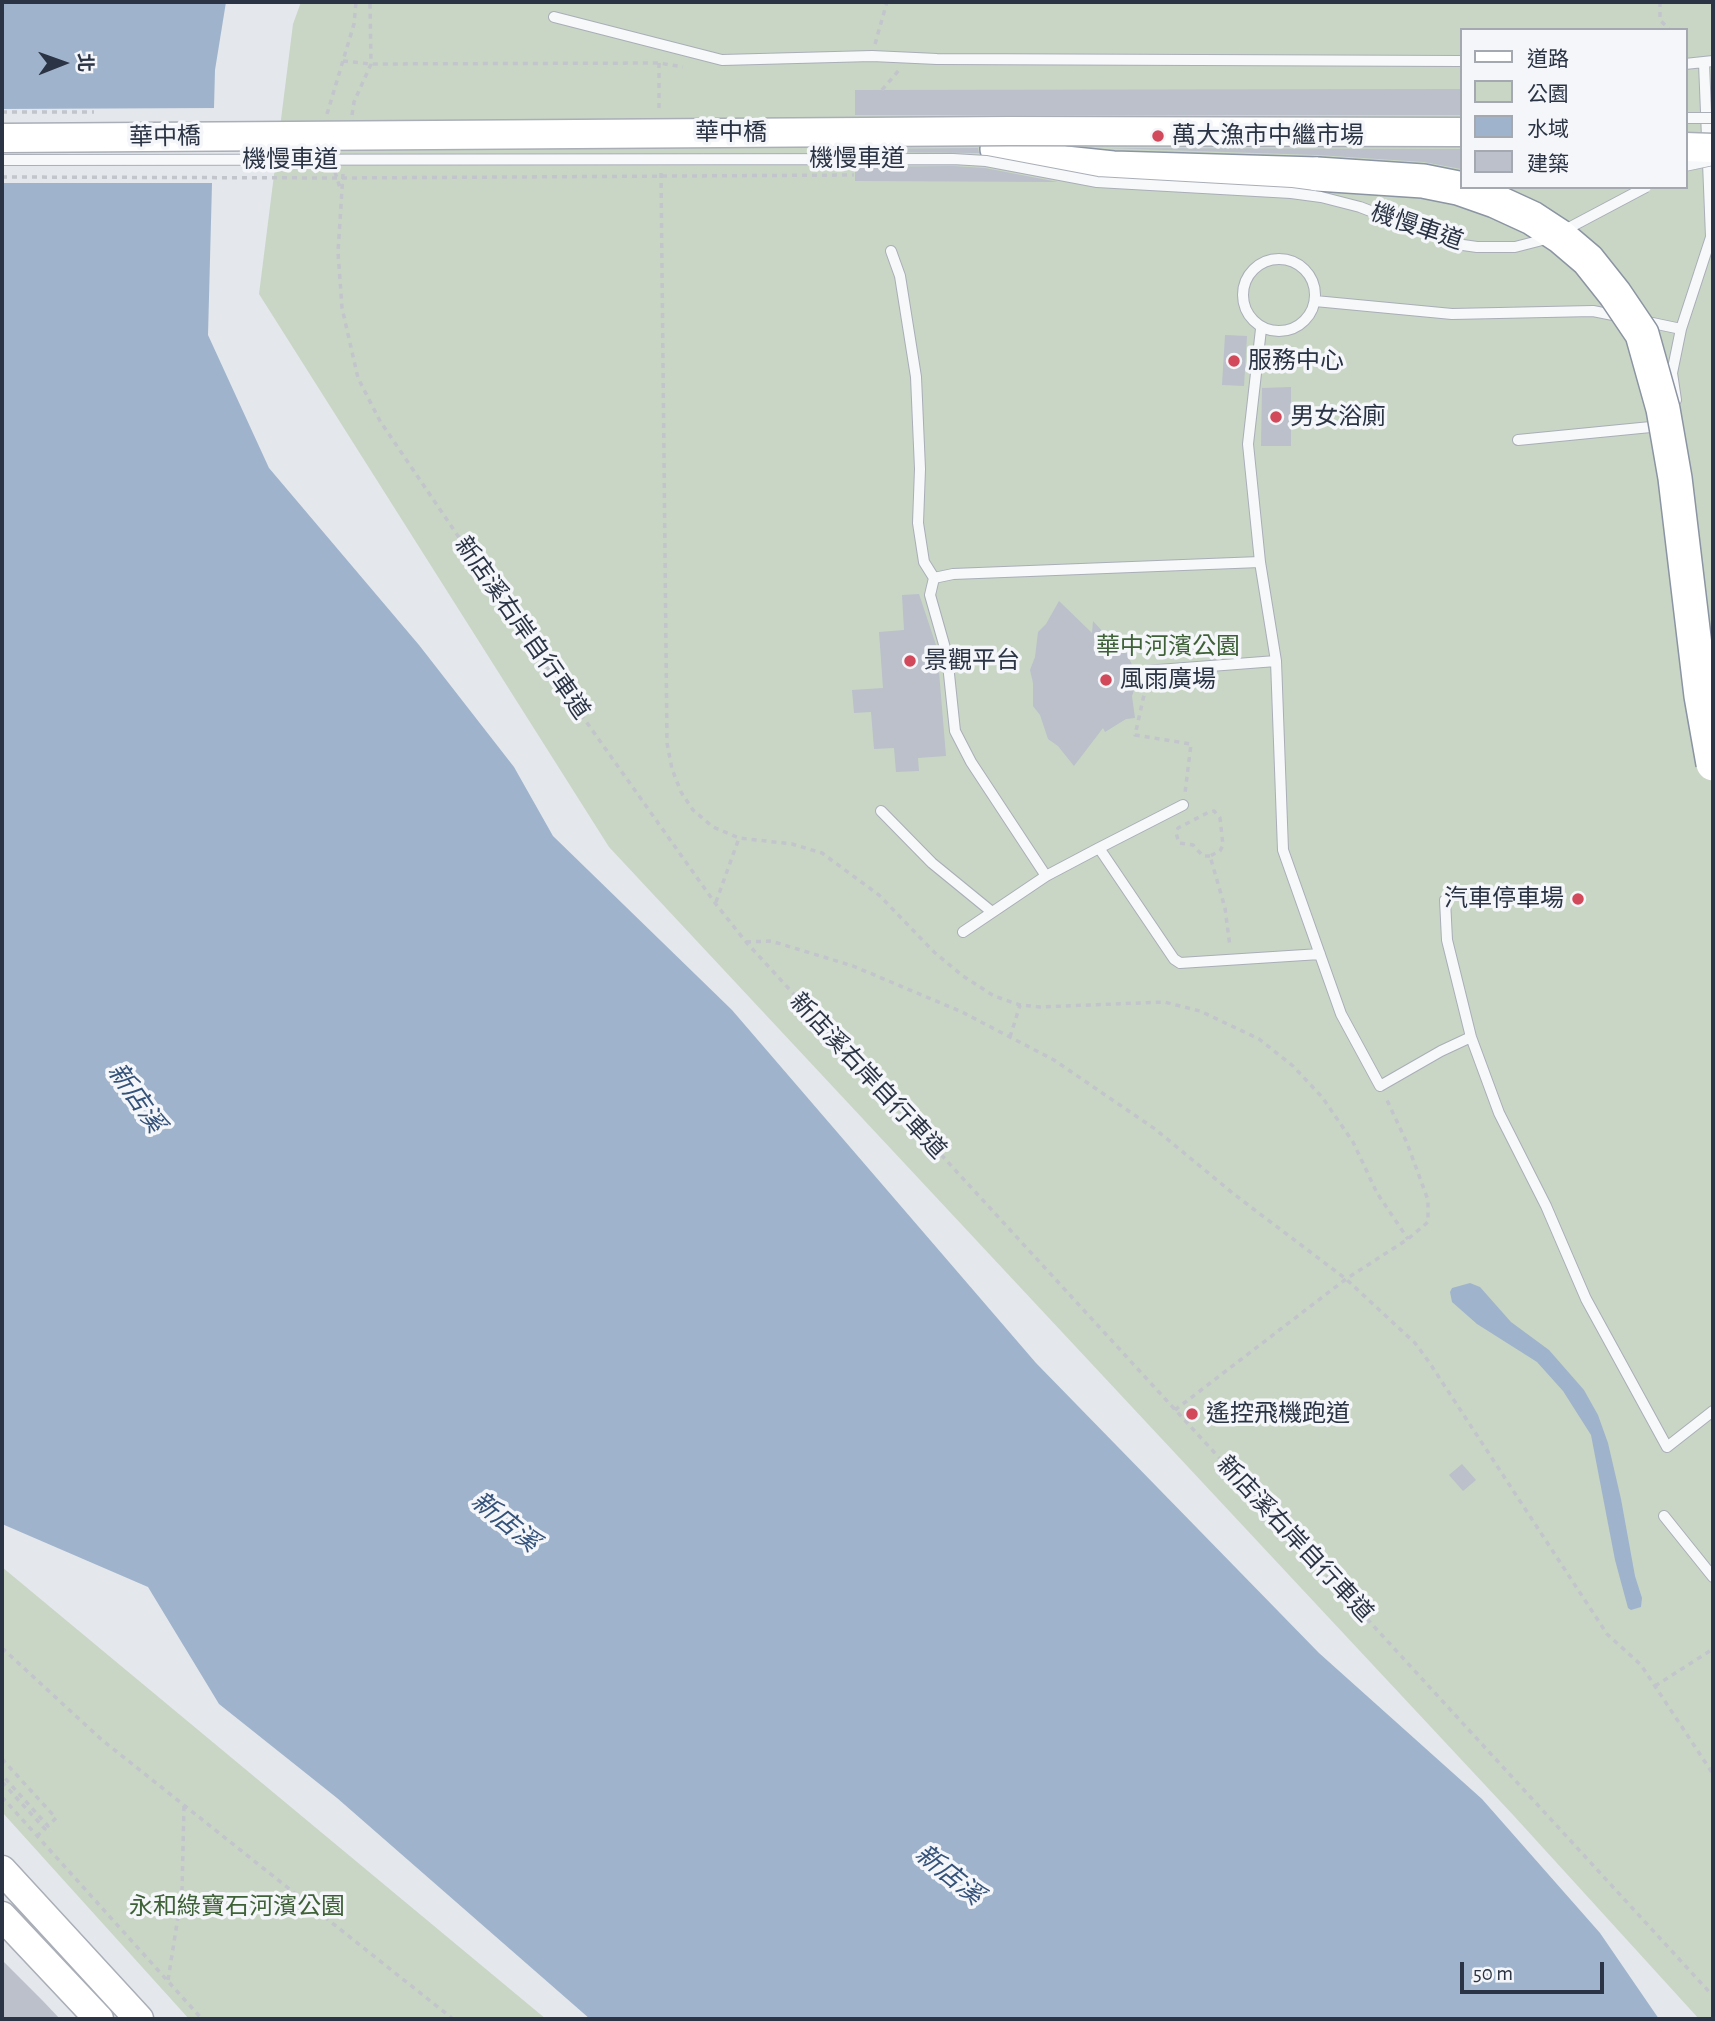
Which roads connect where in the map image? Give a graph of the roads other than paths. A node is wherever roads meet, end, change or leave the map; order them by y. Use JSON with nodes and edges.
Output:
{"nodes":[{"id":1,"x":554,"y":17,"type":"dead end"},
{"id":2,"x":1460,"y":61,"type":"edge"},
{"id":3,"x":1709,"y":62,"type":"edge"},
{"id":4,"x":1687,"y":64,"type":"edge"},
{"id":5,"x":1687,"y":118,"type":"edge"},
{"id":6,"x":1713,"y":118,"type":"edge"},
{"id":7,"x":1240,"y":120,"type":"dead end"},
{"id":8,"x":2,"y":128,"type":"edge"},
{"id":9,"x":1460,"y":132,"type":"edge"},
{"id":10,"x":1687,"y":133,"type":"edge"},
{"id":11,"x":1713,"y":133,"type":"edge"},
{"id":12,"x":2,"y":138,"type":"edge"},
{"id":13,"x":1687,"y":147,"type":"edge"},
{"id":14,"x":1460,"y":148,"type":"edge"},
{"id":15,"x":1713,"y":148,"type":"edge"},
{"id":16,"x":997,"y":149,"type":"junction"},
{"id":17,"x":2,"y":152,"type":"edge"},
{"id":18,"x":2,"y":160,"type":"edge"},
{"id":19,"x":1713,"y":160,"type":"edge"},
{"id":20,"x":1687,"y":166,"type":"edge"},
{"id":21,"x":1460,"y":189,"type":"edge"},
{"id":22,"x":1460,"y":189,"type":"edge"},
{"id":23,"x":1642,"y":189,"type":"edge"},
{"id":24,"x":1711,"y":204,"type":"edge"},
{"id":25,"x":891,"y":251,"type":"dead end"},
{"id":26,"x":1315,"y":301,"type":"junction"},
{"id":27,"x":1261,"y":329,"type":"junction"},
{"id":28,"x":1681,"y":329,"type":"junction"},
{"id":29,"x":1642,"y":334,"type":"junction"},
{"id":30,"x":1677,"y":412,"type":"dead end"},
{"id":31,"x":1679,"y":424,"type":"dead end"},
{"id":32,"x":1518,"y":440,"type":"dead end"},
{"id":33,"x":1688,"y":460,"type":"joint"},
{"id":34,"x":1260,"y":562,"type":"junction"},
{"id":35,"x":934,"y":578,"type":"junction"},
{"id":36,"x":1276,"y":662,"type":"junction"},
{"id":37,"x":1144,"y":671,"type":"road end"},
{"id":38,"x":1713,"y":721,"type":"edge"},
{"id":39,"x":1713,"y":764,"type":"edge"},
{"id":40,"x":1183,"y":805,"type":"road end"},
{"id":41,"x":881,"y":811,"type":"dead end"},
{"id":42,"x":1099,"y":848,"type":"junction"},
{"id":43,"x":1046,"y":876,"type":"junction"},
{"id":44,"x":1445,"y":900,"type":"dead end"},
{"id":45,"x":992,"y":912,"type":"junction"},
{"id":46,"x":963,"y":932,"type":"dead end"},
{"id":47,"x":1320,"y":954,"type":"junction"},
{"id":48,"x":1471,"y":1037,"type":"junction"},
{"id":49,"x":1713,"y":1411,"type":"edge"},
{"id":50,"x":1664,"y":1516,"type":"dead end"},
{"id":51,"x":1713,"y":1577,"type":"edge"},
{"id":52,"x":2,"y":1870,"type":"edge"},
{"id":53,"x":2,"y":1916,"type":"edge"},
{"id":54,"x":99,"y":2019,"type":"edge"},
{"id":55,"x":139,"y":2019,"type":"edge"}],
"edges":[{"from":1,"to":2,"type":"lane"},
{"from":3,"to":4,"type":"lane"},
{"from":3,"to":24,"type":"lane"},
{"from":5,"to":6,"type":"lane","bridge":true},
{"from":7,"to":8,"type":"lane","name":"機慢車道"},
{"from":9,"to":12,"type":"main road","name":"華中橋","bridge":true},
{"from":10,"to":11,"type":"main road"},
{"from":13,"to":15,"type":"main road","bridge":true},
{"from":14,"to":16,"type":"main road","name":"華中橋"},
{"from":16,"to":17,"type":"main road","name":"華中橋"},
{"from":16,"to":21,"type":"highway","bridge":true},
{"from":18,"to":23,"type":"lane","name":"機慢車道","bridge":true},
{"from":19,"to":20,"type":"lane","bridge":true},
{"from":22,"to":29,"type":"highway","bridge":true},
{"from":24,"to":28,"type":"lane"},
{"from":25,"to":35,"type":"lane"},
{"from":26,"to":27,"type":"lane"},
{"from":26,"to":27,"type":"lane"},
{"from":26,"to":28,"type":"lane"},
{"from":27,"to":34,"type":"lane"},
{"from":28,"to":30,"type":"lane"},
{"from":29,"to":33,"type":"highway","bridge":true},
{"from":29,"to":39,"type":"highway","bridge":true},
{"from":31,"to":32,"type":"lane"},
{"from":33,"to":38,"type":"lane"},
{"from":34,"to":35,"type":"lane"},
{"from":34,"to":36,"type":"lane"},
{"from":35,"to":43,"type":"lane"},
{"from":36,"to":37,"type":"lane"},
{"from":36,"to":47,"type":"lane"},
{"from":40,"to":42,"type":"lane"},
{"from":41,"to":45,"type":"lane"},
{"from":42,"to":43,"type":"lane"},
{"from":42,"to":47,"type":"lane"},
{"from":43,"to":45,"type":"lane"},
{"from":44,"to":48,"type":"lane"},
{"from":45,"to":46,"type":"lane"},
{"from":47,"to":48,"type":"lane"},
{"from":48,"to":49,"type":"lane"},
{"from":50,"to":51,"type":"lane"},
{"from":52,"to":55,"type":"main road"},
{"from":53,"to":54,"type":"main road"}]}
